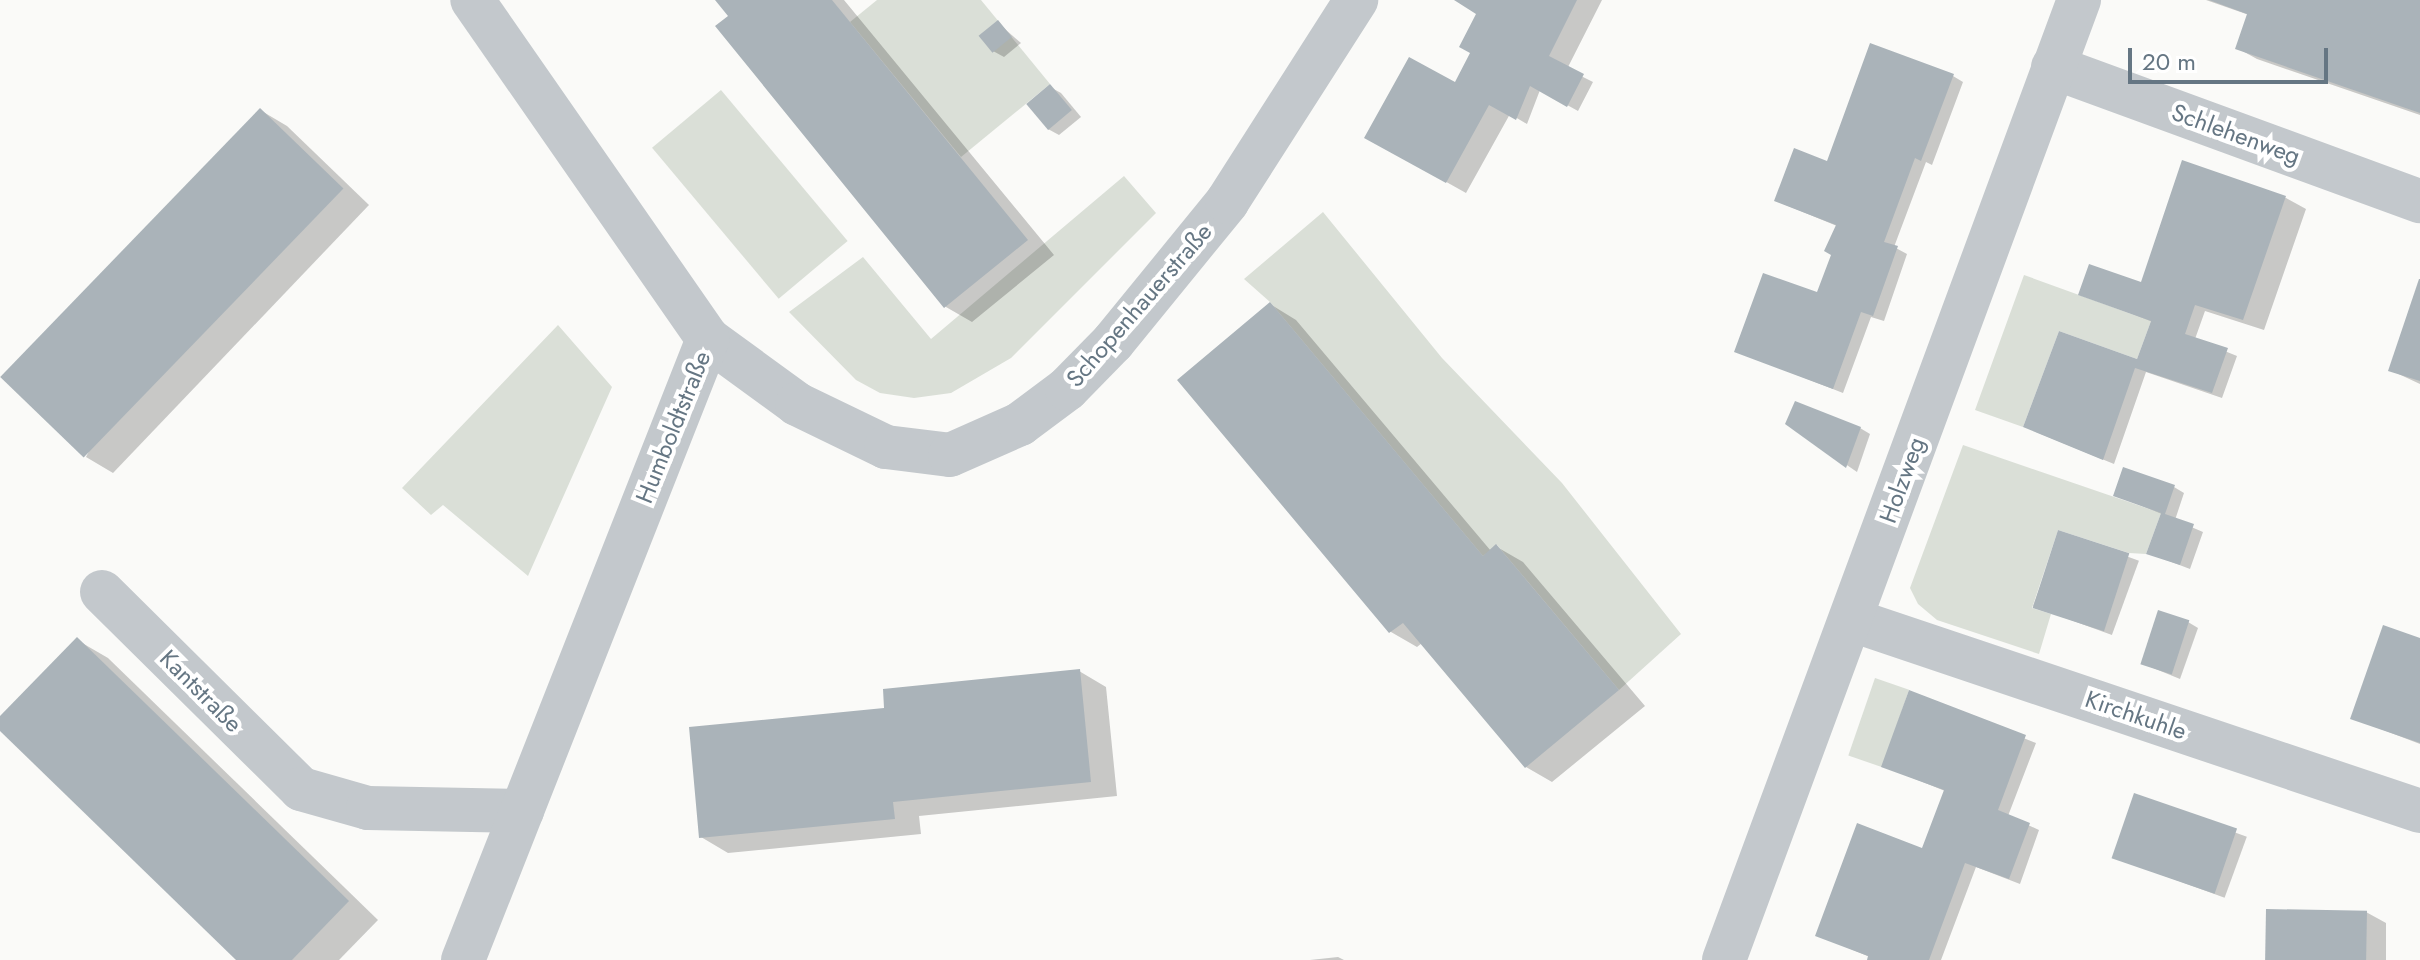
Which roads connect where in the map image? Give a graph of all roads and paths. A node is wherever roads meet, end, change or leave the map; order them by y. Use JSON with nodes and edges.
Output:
{"nodes":[{"id":1,"x":472,"y":0,"type":"edge"},
{"id":2,"x":1356,"y":0,"type":"edge"},
{"id":3,"x":2079,"y":0,"type":"edge"},
{"id":4,"x":2053,"y":67,"type":"junction"},
{"id":5,"x":2420,"y":201,"type":"edge"},
{"id":6,"x":708,"y":339,"type":"junction"},
{"id":7,"x":102,"y":592,"type":"dead end"},
{"id":8,"x":1852,"y":620,"type":"junction"},
{"id":9,"x":522,"y":811,"type":"junction"},
{"id":10,"x":2420,"y":811,"type":"edge"},
{"id":11,"x":463,"y":960,"type":"edge"},
{"id":12,"x":1724,"y":960,"type":"edge"}],
"edges":[{"from":1,"to":6,"type":"street","name":"Humboldtstraße"},
{"from":2,"to":6,"type":"street","name":"Schopenhauerstraße"},
{"from":3,"to":4,"type":"street","name":"Holzweg"},
{"from":4,"to":5,"type":"street","name":"Schlehenweg"},
{"from":4,"to":8,"type":"street","name":"Holzweg"},
{"from":6,"to":9,"type":"street","name":"Humboldtstraße"},
{"from":7,"to":9,"type":"street","name":"Kantstraße"},
{"from":8,"to":10,"type":"street","name":"Kirchkuhle"},
{"from":8,"to":12,"type":"street","name":"Holzweg"},
{"from":9,"to":11,"type":"street","name":"Humboldtstraße"}]}
